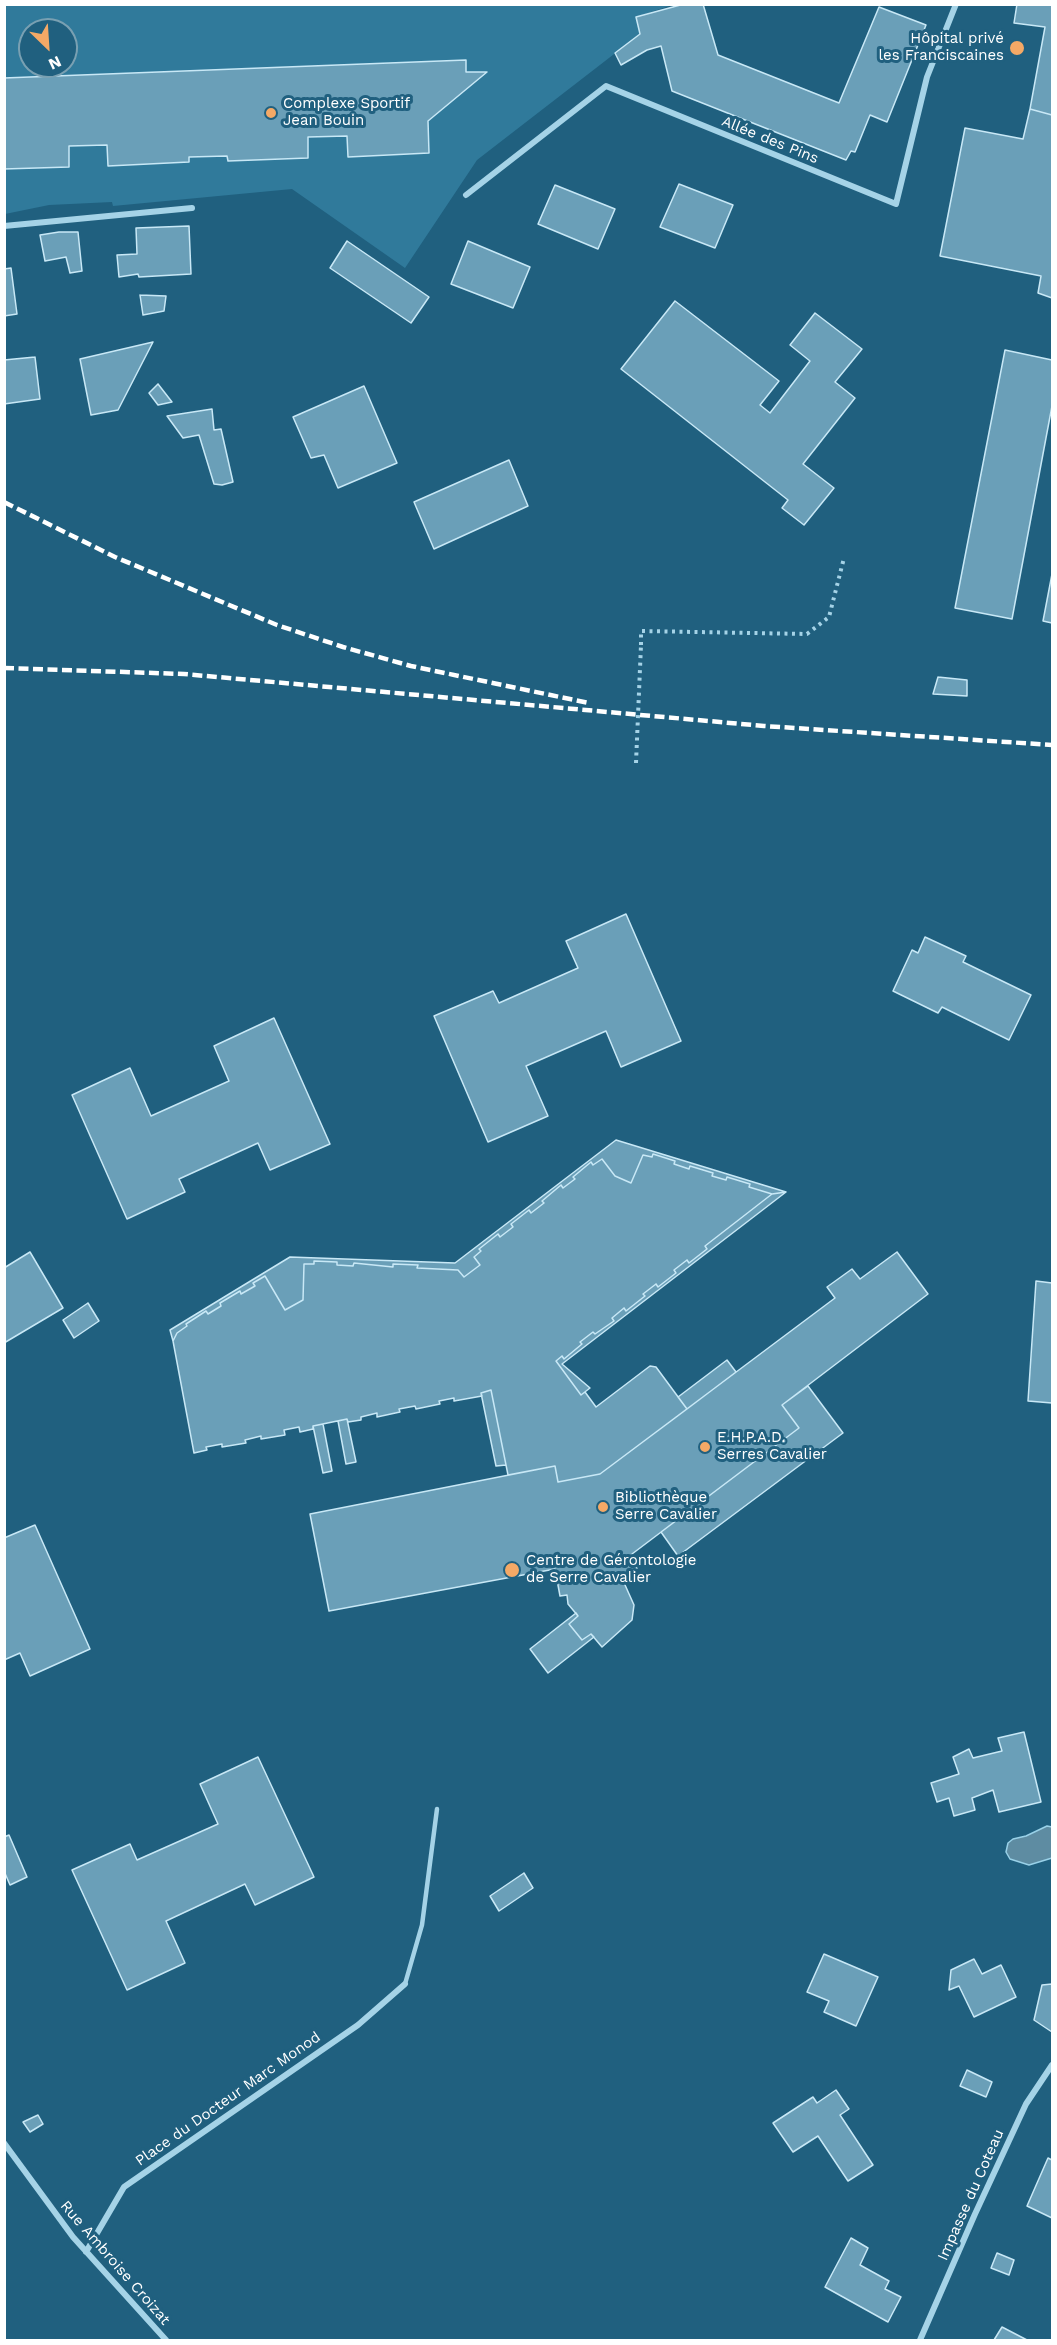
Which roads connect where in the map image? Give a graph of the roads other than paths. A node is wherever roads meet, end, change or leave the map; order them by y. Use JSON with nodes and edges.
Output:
{"nodes":[{"id":1,"x":956,"y":4,"type":"edge"},
{"id":2,"x":466,"y":195,"type":"dead end"},
{"id":3,"x":192,"y":208,"type":"dead end"},
{"id":4,"x":4,"y":226,"type":"edge"},
{"id":5,"x":438,"y":1809,"type":"dead end"},
{"id":6,"x":405,"y":1984,"type":"joint"},
{"id":7,"x":1053,"y":2064,"type":"edge"},
{"id":8,"x":4,"y":2143,"type":"edge"},
{"id":9,"x":86,"y":2252,"type":"junction"},
{"id":10,"x":166,"y":2340,"type":"edge"},
{"id":11,"x":920,"y":2340,"type":"edge"}],
"edges":[{"from":1,"to":2,"type":"street","name":"Allée des Pins"},
{"from":3,"to":4,"type":"street"},
{"from":5,"to":6,"type":"lane"},
{"from":6,"to":9,"type":"street","name":"Place du Docteur Marc Monod"},
{"from":7,"to":11,"type":"street","name":"Impasse du Coteau"},
{"from":8,"to":9,"type":"street","name":"Rue Ambroise Croizat"},
{"from":9,"to":10,"type":"street","name":"Rue Ambroise Croizat"}]}
